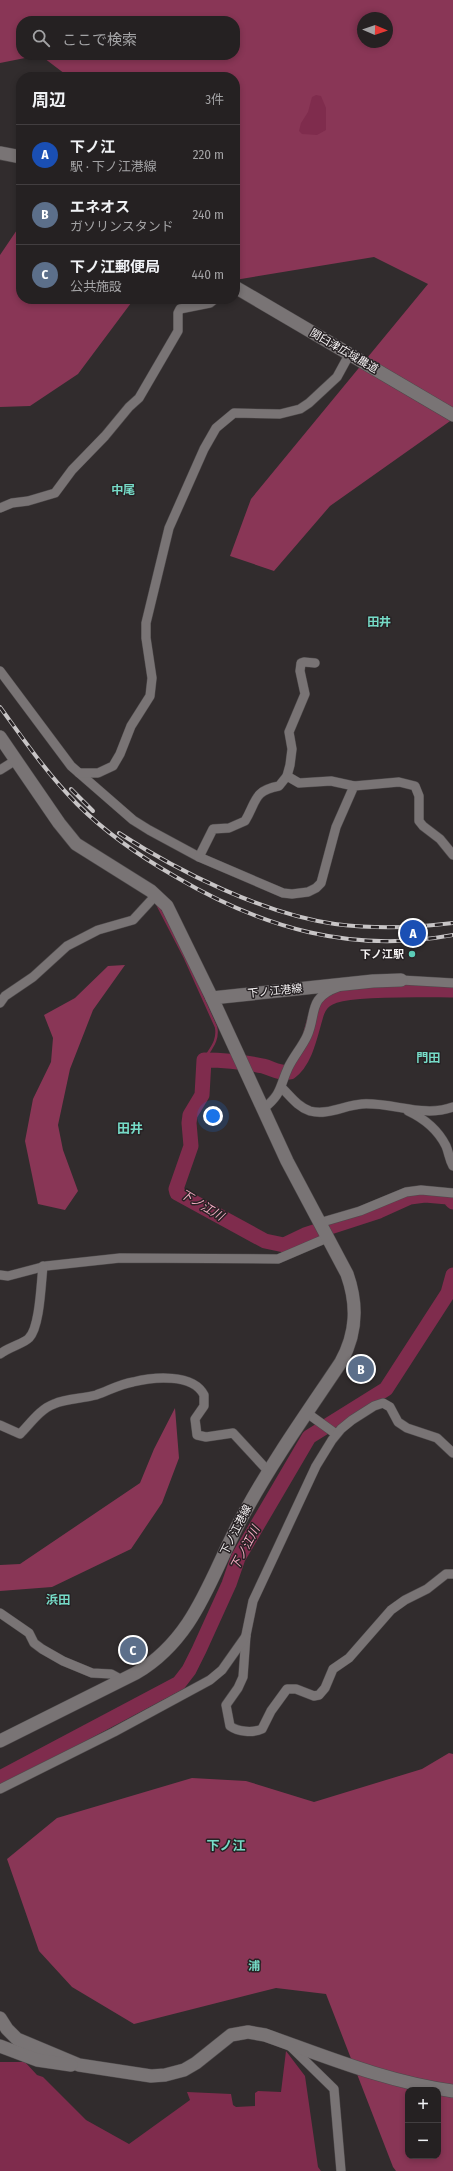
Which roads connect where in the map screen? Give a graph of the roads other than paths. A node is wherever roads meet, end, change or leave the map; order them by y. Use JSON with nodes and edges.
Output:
{"nodes":[{"id":1,"x":0,"y":153,"type":"edge"},
{"id":2,"x":16,"y":156,"type":"edge"},
{"id":3,"x":240,"y":290,"type":"edge"},
{"id":4,"x":205,"y":304,"type":"edge"},
{"id":5,"x":349,"y":355,"type":"junction"},
{"id":6,"x":453,"y":415,"type":"edge"},
{"id":7,"x":0,"y":508,"type":"edge"},
{"id":8,"x":315,"y":663,"type":"dead end"},
{"id":9,"x":1,"y":678,"type":"edge"},
{"id":10,"x":0,"y":737,"type":"edge"},
{"id":11,"x":16,"y":760,"type":"junction"},
{"id":12,"x":0,"y":770,"type":"edge"},
{"id":13,"x":79,"y":773,"type":"junction"},
{"id":14,"x":287,"y":776,"type":"junction"},
{"id":15,"x":354,"y":786,"type":"junction"},
{"id":16,"x":453,"y":855,"type":"edge"},
{"id":17,"x":199,"y":858,"type":"junction"},
{"id":18,"x":153,"y":898,"type":"junction"},
{"id":19,"x":401,"y":980,"type":"joint"},
{"id":20,"x":348,"y":983,"type":"junction"},
{"id":21,"x":453,"y":983,"type":"edge"},
{"id":22,"x":212,"y":998,"type":"junction"},
{"id":23,"x":1,"y":1000,"type":"edge"},
{"id":24,"x":282,"y":1088,"type":"junction"},
{"id":25,"x":400,"y":1106,"type":"junction"},
{"id":26,"x":453,"y":1107,"type":"edge"},
{"id":27,"x":263,"y":1109,"type":"junction"},
{"id":28,"x":453,"y":1166,"type":"edge"},
{"id":29,"x":453,"y":1193,"type":"edge"},
{"id":30,"x":319,"y":1223,"type":"junction"},
{"id":31,"x":327,"y":1238,"type":"junction"},
{"id":32,"x":43,"y":1266,"type":"junction"},
{"id":33,"x":0,"y":1275,"type":"edge"},
{"id":34,"x":0,"y":1354,"type":"edge"},
{"id":35,"x":312,"y":1416,"type":"junction"},
{"id":36,"x":0,"y":1426,"type":"edge"},
{"id":37,"x":335,"y":1433,"type":"junction"},
{"id":38,"x":453,"y":1453,"type":"edge"},
{"id":39,"x":270,"y":1472,"type":"junction"},
{"id":40,"x":453,"y":1574,"type":"edge"},
{"id":41,"x":0,"y":1613,"type":"edge"},
{"id":42,"x":246,"y":1635,"type":"junction"},
{"id":43,"x":122,"y":1680,"type":"junction"},
{"id":44,"x":0,"y":1741,"type":"edge"},
{"id":45,"x":0,"y":1789,"type":"edge"},
{"id":46,"x":0,"y":2018,"type":"edge"},
{"id":47,"x":286,"y":2043,"type":"junction"},
{"id":48,"x":0,"y":2046,"type":"edge"},
{"id":49,"x":79,"y":2065,"type":"junction"},
{"id":50,"x":453,"y":2091,"type":"edge"},
{"id":51,"x":342,"y":2171,"type":"edge"}],
"edges":[{"from":1,"to":2,"type":"street"},
{"from":3,"to":5,"type":"street","name":"関臼津広域農道"},
{"from":4,"to":7,"type":"street"},
{"from":5,"to":6,"type":"street","name":"関臼津広域農道"},
{"from":5,"to":13,"type":"street"},
{"from":8,"to":14,"type":"street"},
{"from":9,"to":13,"type":"street"},
{"from":10,"to":11,"type":"street"},
{"from":11,"to":12,"type":"street"},
{"from":11,"to":18,"type":"street"},
{"from":13,"to":17,"type":"street"},
{"from":14,"to":15,"type":"street"},
{"from":14,"to":17,"type":"street"},
{"from":15,"to":16,"type":"street"},
{"from":15,"to":17,"type":"street"},
{"from":18,"to":22,"type":"street"},
{"from":18,"to":23,"type":"street"},
{"from":19,"to":20,"type":"street","name":"下ノ江港線"},
{"from":19,"to":21,"type":"street"},
{"from":20,"to":22,"type":"street","name":"下ノ江港線"},
{"from":20,"to":24,"type":"street"},
{"from":22,"to":27,"type":"street"},
{"from":24,"to":25,"type":"street"},
{"from":24,"to":27,"type":"street"},
{"from":25,"to":26,"type":"street"},
{"from":25,"to":28,"type":"street"},
{"from":27,"to":30,"type":"street"},
{"from":29,"to":30,"type":"street"},
{"from":30,"to":31,"type":"street","name":"下ノ江港線"},
{"from":31,"to":32,"type":"street"},
{"from":31,"to":35,"type":"street","name":"下ノ江港線"},
{"from":32,"to":33,"type":"street"},
{"from":32,"to":34,"type":"street"},
{"from":35,"to":37,"type":"street"},
{"from":35,"to":39,"type":"street","name":"下ノ江港線"},
{"from":36,"to":39,"type":"street"},
{"from":37,"to":38,"type":"street"},
{"from":37,"to":42,"type":"street"},
{"from":39,"to":43,"type":"street","name":"下ノ江港線"},
{"from":40,"to":42,"type":"street"},
{"from":41,"to":43,"type":"street"},
{"from":42,"to":45,"type":"street"},
{"from":43,"to":44,"type":"street","name":"下ノ江港線"},
{"from":46,"to":49,"type":"street"},
{"from":47,"to":49,"type":"street"},
{"from":47,"to":50,"type":"street"},
{"from":47,"to":51,"type":"street"},
{"from":48,"to":49,"type":"street"}]}
